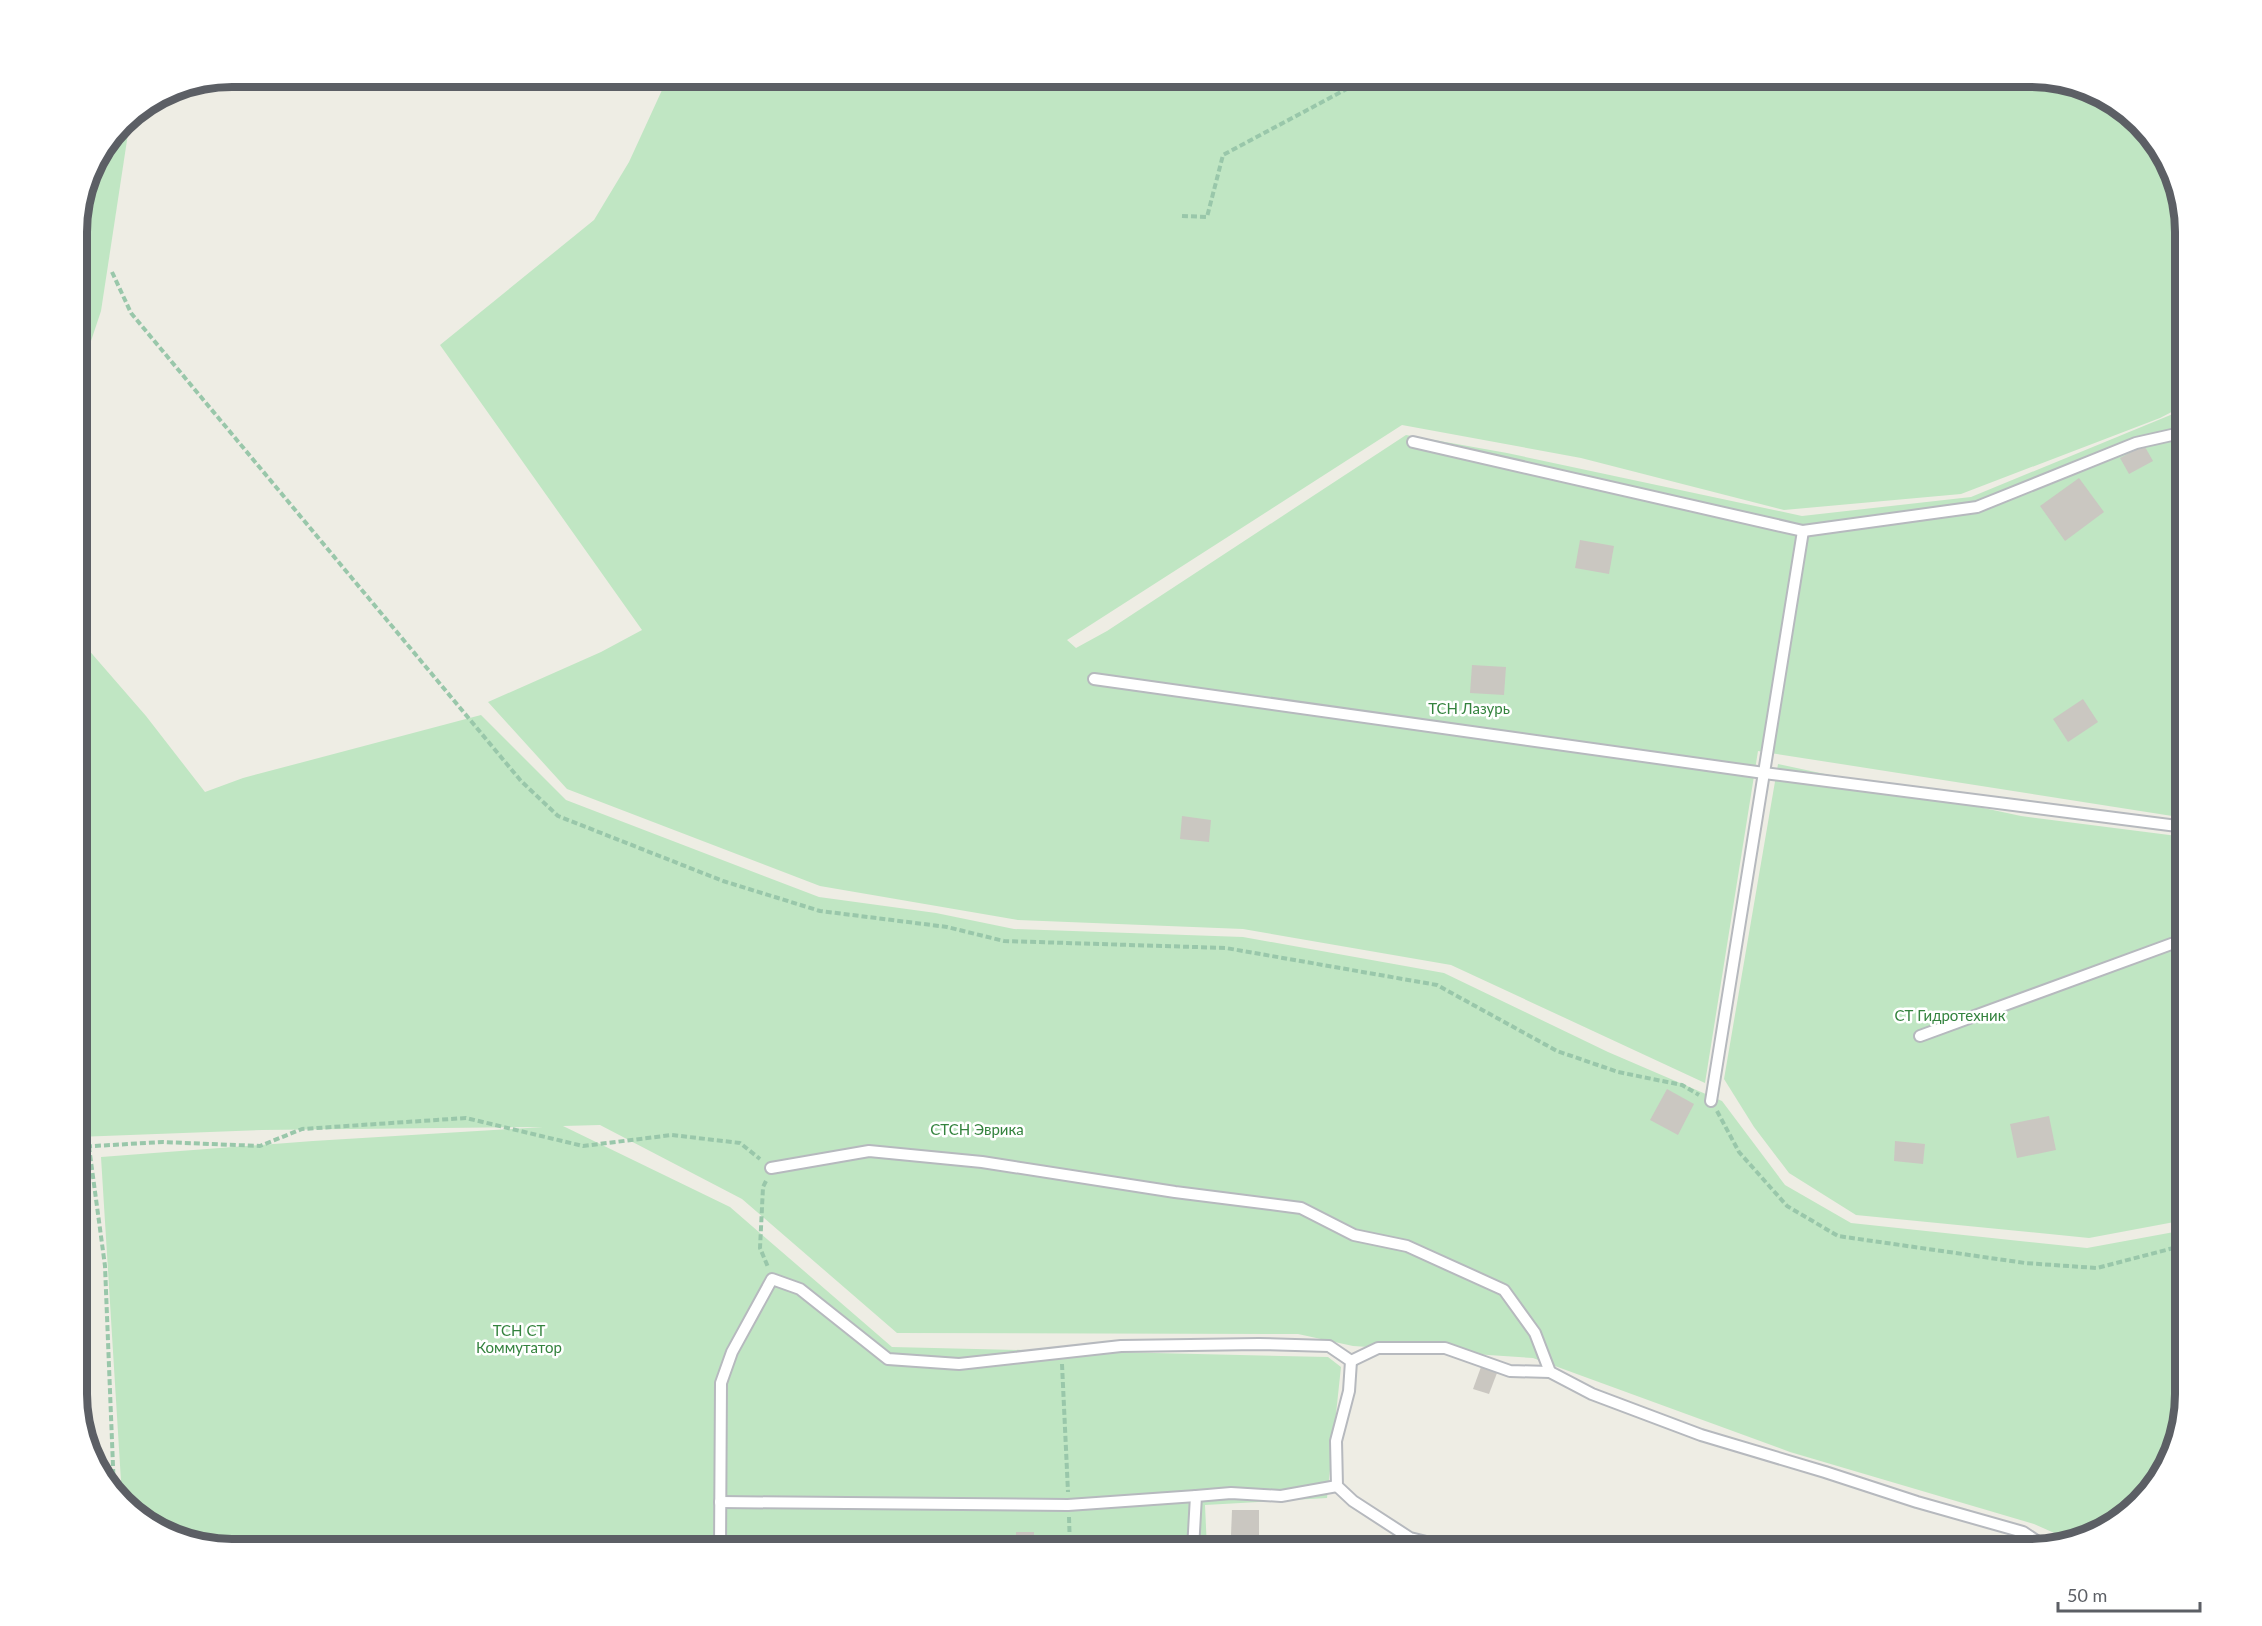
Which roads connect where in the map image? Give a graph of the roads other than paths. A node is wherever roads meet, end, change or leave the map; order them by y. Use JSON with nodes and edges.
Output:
{"nodes":[{"id":1,"x":2175,"y":434,"type":"edge"},
{"id":2,"x":1413,"y":442,"type":"dead end"},
{"id":3,"x":1803,"y":531,"type":"junction"},
{"id":4,"x":1094,"y":679,"type":"dead end"},
{"id":5,"x":1764,"y":773,"type":"junction"},
{"id":6,"x":2175,"y":826,"type":"edge"},
{"id":7,"x":2175,"y":943,"type":"edge"},
{"id":8,"x":1920,"y":1036,"type":"dead end"},
{"id":9,"x":1711,"y":1101,"type":"road end"},
{"id":10,"x":771,"y":1168,"type":"road end"},
{"id":11,"x":1351,"y":1361,"type":"junction"},
{"id":12,"x":1550,"y":1372,"type":"junction"},
{"id":13,"x":1337,"y":1486,"type":"junction"},
{"id":14,"x":1196,"y":1496,"type":"junction"},
{"id":15,"x":720,"y":1503,"type":"junction"},
{"id":16,"x":1410,"y":1538,"type":"joint"},
{"id":17,"x":720,"y":1539,"type":"edge"},
{"id":18,"x":1194,"y":1539,"type":"edge"},
{"id":19,"x":1414,"y":1539,"type":"edge"},
{"id":20,"x":2033,"y":1539,"type":"edge"}],
"edges":[{"from":1,"to":3,"type":"lane"},
{"from":2,"to":3,"type":"lane"},
{"from":3,"to":5,"type":"lane"},
{"from":4,"to":5,"type":"lane"},
{"from":5,"to":6,"type":"lane"},
{"from":5,"to":9,"type":"lane"},
{"from":7,"to":8,"type":"lane"},
{"from":10,"to":12,"type":"lane"},
{"from":11,"to":12,"type":"lane"},
{"from":11,"to":13,"type":"lane"},
{"from":11,"to":15,"type":"lane"},
{"from":12,"to":20,"type":"lane"},
{"from":13,"to":14,"type":"lane"},
{"from":13,"to":16,"type":"lane"},
{"from":14,"to":15,"type":"lane"},
{"from":14,"to":18,"type":"lane"},
{"from":15,"to":17,"type":"lane"},
{"from":16,"to":19,"type":"lane"}]}
